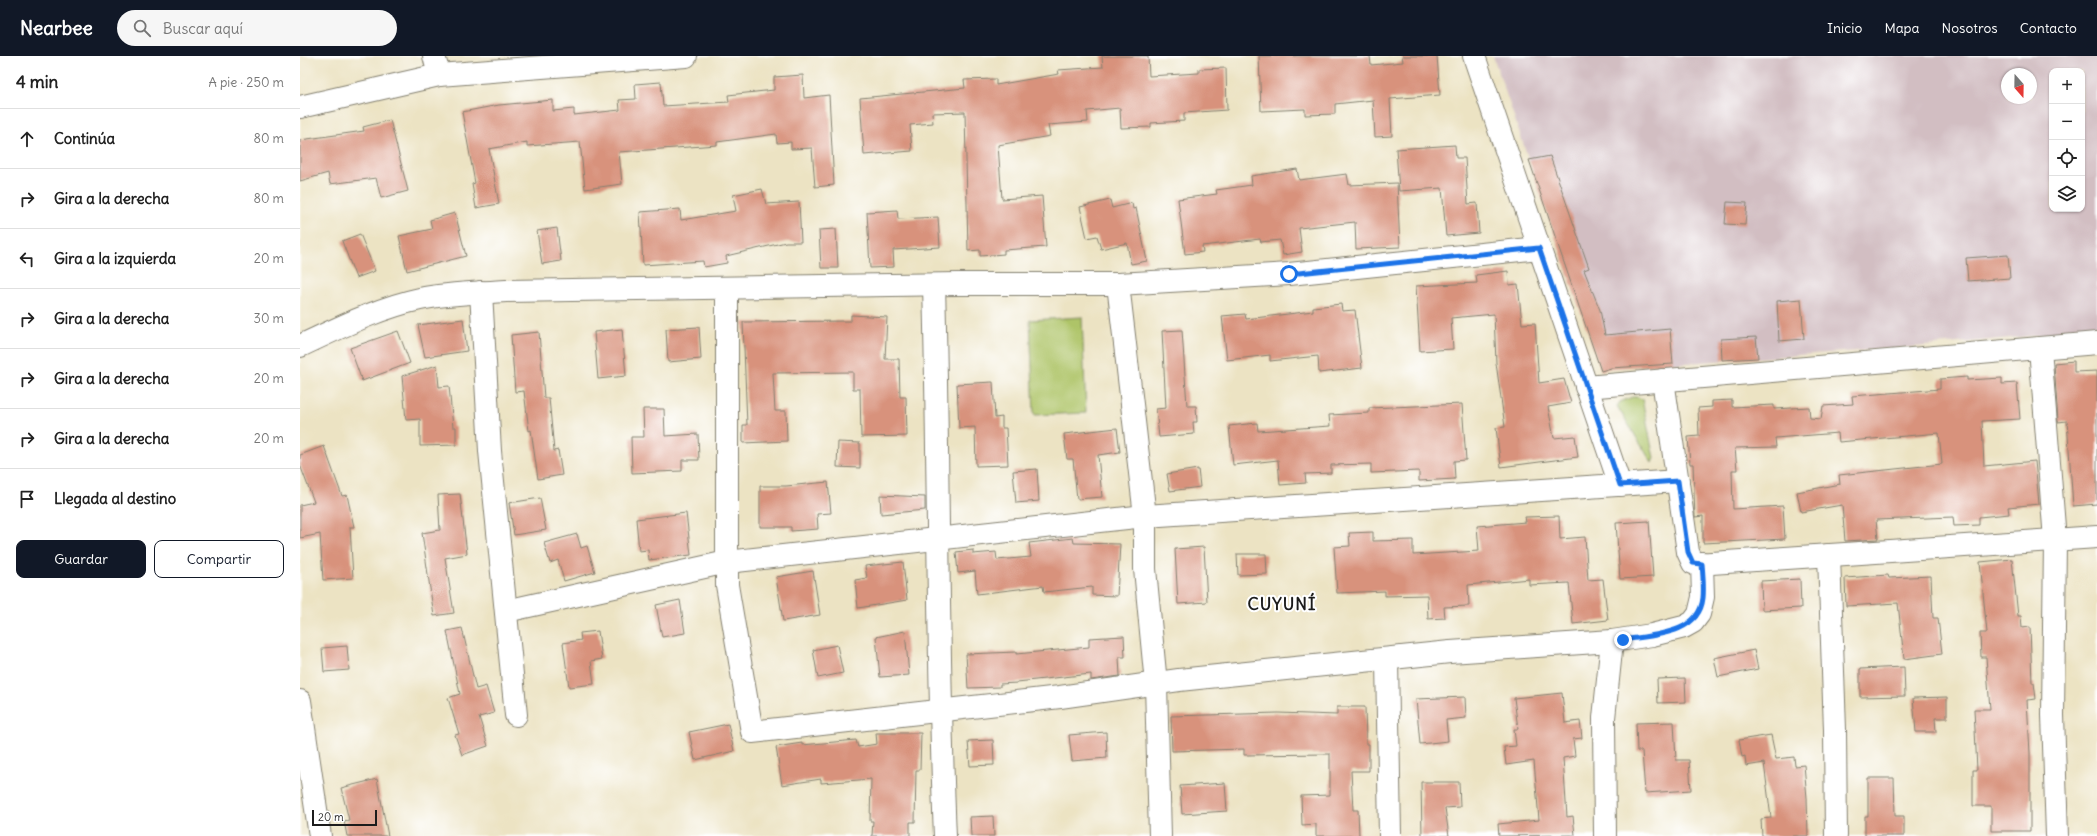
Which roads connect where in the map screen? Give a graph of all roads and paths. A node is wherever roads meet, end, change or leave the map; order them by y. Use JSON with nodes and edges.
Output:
{"nodes":[{"id":1,"x":686,"y":56,"type":"edge"},
{"id":2,"x":1474,"y":56,"type":"edge"},
{"id":3,"x":436,"y":66,"type":"edge"},
{"id":4,"x":300,"y":107,"type":"edge"},
{"id":5,"x":1539,"y":248,"type":"junction"},
{"id":6,"x":1118,"y":284,"type":"junction"},
{"id":7,"x":934,"y":285,"type":"junction"},
{"id":8,"x":727,"y":288,"type":"junction"},
{"id":9,"x":481,"y":292,"type":"junction"},
{"id":10,"x":2097,"y":343,"type":"edge"},
{"id":11,"x":300,"y":346,"type":"edge"},
{"id":12,"x":2040,"y":348,"type":"junction"},
{"id":13,"x":1663,"y":380,"type":"junction"},
{"id":14,"x":1586,"y":387,"type":"junction"},
{"id":15,"x":1678,"y":481,"type":"junction"},
{"id":16,"x":1620,"y":485,"type":"junction"},
{"id":17,"x":1145,"y":516,"type":"junction"},
{"id":18,"x":2097,"y":537,"type":"edge"},
{"id":19,"x":938,"y":539,"type":"junction"},
{"id":20,"x":2055,"y":540,"type":"junction"},
{"id":21,"x":1829,"y":555,"type":"junction"},
{"id":22,"x":727,"y":562,"type":"junction"},
{"id":23,"x":1702,"y":564,"type":"junction"},
{"id":24,"x":506,"y":611,"type":"junction"},
{"id":25,"x":1612,"y":641,"type":"junction"},
{"id":26,"x":1386,"y":659,"type":"junction"},
{"id":27,"x":1156,"y":684,"type":"junction"},
{"id":28,"x":300,"y":701,"type":"edge"},
{"id":29,"x":940,"y":711,"type":"junction"},
{"id":30,"x":516,"y":715,"type":"dead end"},
{"id":31,"x":320,"y":836,"type":"edge"},
{"id":32,"x":945,"y":836,"type":"edge"},
{"id":33,"x":1160,"y":836,"type":"edge"},
{"id":34,"x":1390,"y":836,"type":"edge"},
{"id":35,"x":1605,"y":836,"type":"edge"},
{"id":36,"x":1836,"y":836,"type":"edge"},
{"id":37,"x":2056,"y":836,"type":"edge"}],
"edges":[{"from":1,"to":3,"type":"street"},
{"from":2,"to":5,"type":"street"},
{"from":3,"to":4,"type":"street"},
{"from":5,"to":6,"type":"street"},
{"from":5,"to":14,"type":"street"},
{"from":6,"to":7,"type":"street"},
{"from":6,"to":17,"type":"street"},
{"from":7,"to":8,"type":"street"},
{"from":7,"to":19,"type":"street"},
{"from":8,"to":9,"type":"street"},
{"from":8,"to":22,"type":"street"},
{"from":9,"to":11,"type":"street"},
{"from":9,"to":24,"type":"street"},
{"from":10,"to":12,"type":"street"},
{"from":12,"to":13,"type":"street"},
{"from":12,"to":20,"type":"street"},
{"from":13,"to":14,"type":"street"},
{"from":13,"to":15,"type":"street"},
{"from":14,"to":16,"type":"street"},
{"from":15,"to":16,"type":"street"},
{"from":15,"to":23,"type":"street"},
{"from":16,"to":17,"type":"street"},
{"from":17,"to":19,"type":"street"},
{"from":17,"to":27,"type":"street"},
{"from":18,"to":20,"type":"street"},
{"from":19,"to":22,"type":"street"},
{"from":19,"to":29,"type":"street"},
{"from":20,"to":21,"type":"street"},
{"from":20,"to":37,"type":"street"},
{"from":21,"to":23,"type":"street"},
{"from":21,"to":36,"type":"street"},
{"from":22,"to":24,"type":"street"},
{"from":22,"to":29,"type":"street"},
{"from":23,"to":25,"type":"street"},
{"from":24,"to":30,"type":"street"},
{"from":25,"to":26,"type":"street"},
{"from":25,"to":35,"type":"street"},
{"from":26,"to":27,"type":"street"},
{"from":26,"to":34,"type":"street"},
{"from":27,"to":29,"type":"street"},
{"from":27,"to":33,"type":"street"},
{"from":28,"to":31,"type":"street"},
{"from":29,"to":32,"type":"street"}]}
